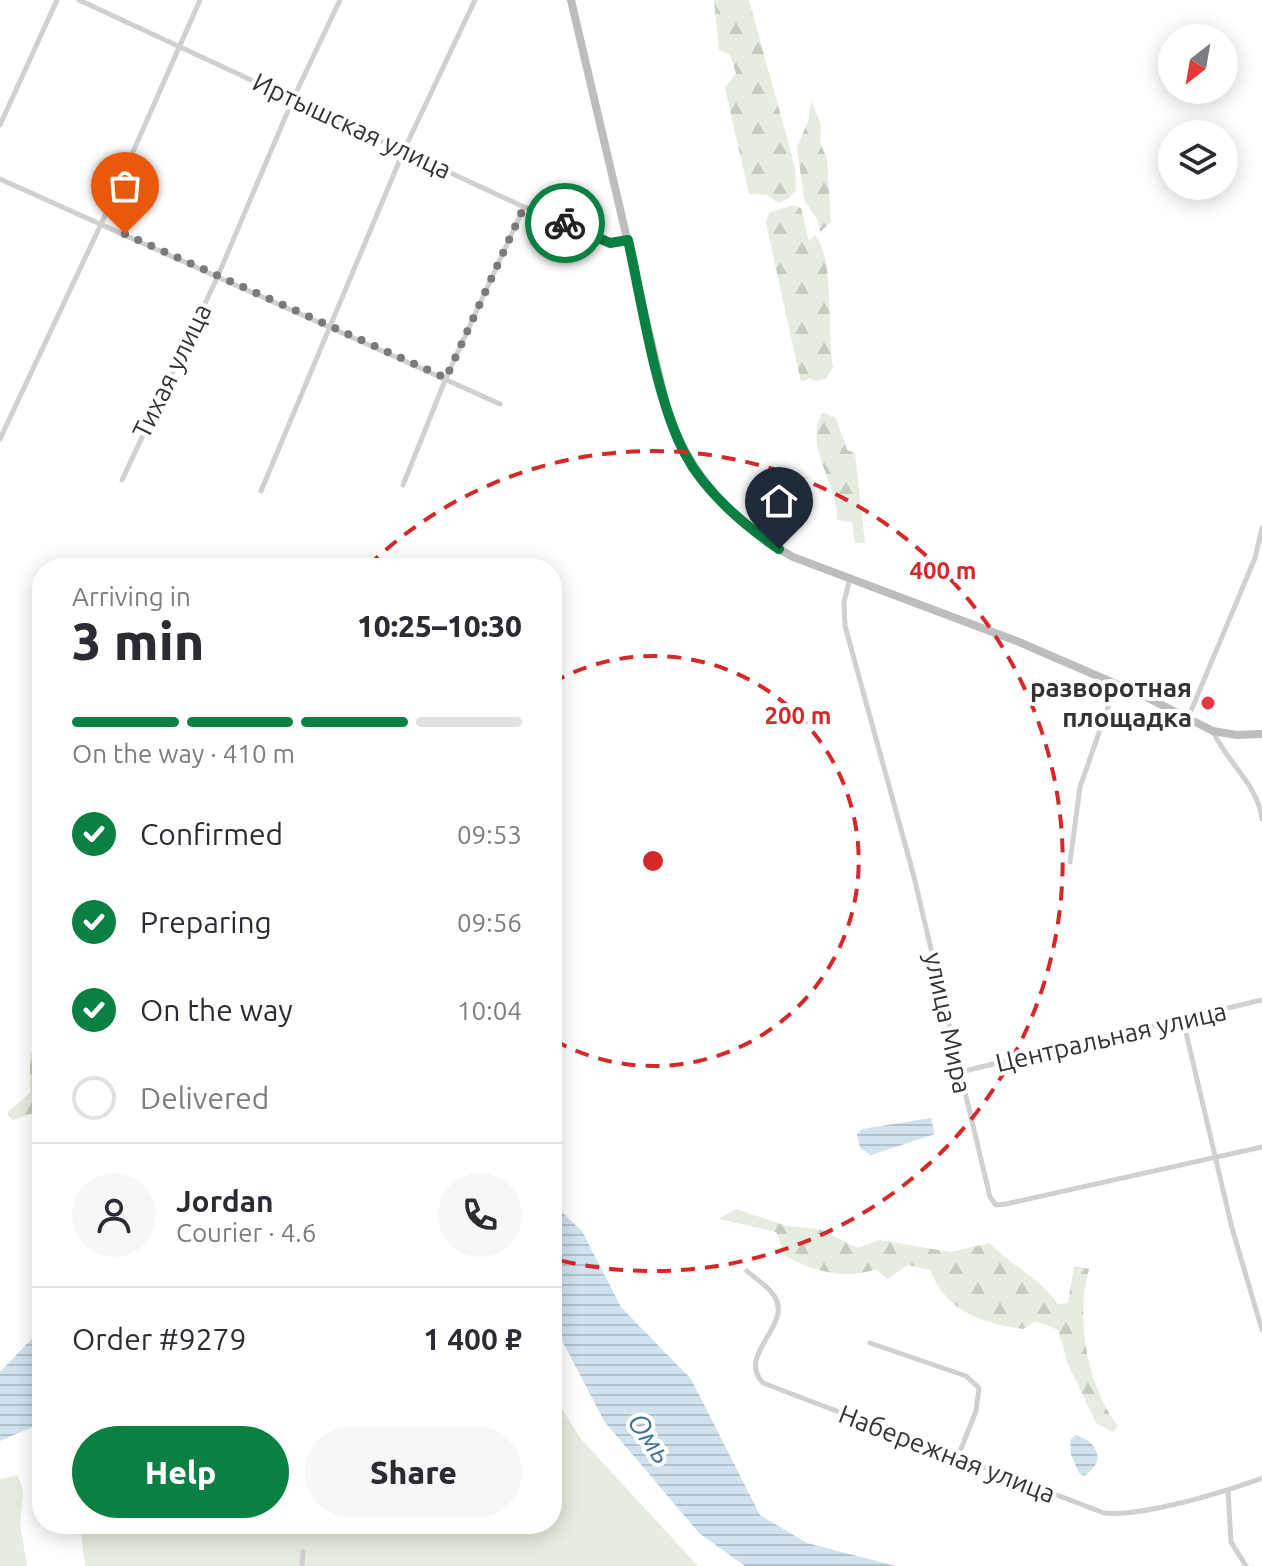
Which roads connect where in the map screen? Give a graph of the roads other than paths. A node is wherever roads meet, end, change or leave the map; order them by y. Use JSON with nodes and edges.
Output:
{"nodes":[{"id":1,"x":57,"y":0,"type":"edge"},
{"id":2,"x":79,"y":0,"type":"edge"},
{"id":3,"x":200,"y":0,"type":"edge"},
{"id":4,"x":340,"y":0,"type":"edge"},
{"id":5,"x":475,"y":0,"type":"edge"},
{"id":6,"x":571,"y":0,"type":"edge"},
{"id":7,"x":179,"y":46,"type":"junction"},
{"id":8,"x":293,"y":99,"type":"junction"},
{"id":9,"x":0,"y":125,"type":"edge"},
{"id":10,"x":404,"y":150,"type":"junction"},
{"id":11,"x":0,"y":179,"type":"edge"},
{"id":12,"x":524,"y":207,"type":"junction"},
{"id":13,"x":102,"y":222,"type":"junction"},
{"id":14,"x":628,"y":240,"type":"junction"},
{"id":15,"x":217,"y":278,"type":"junction"},
{"id":16,"x":330,"y":325,"type":"junction"},
{"id":17,"x":446,"y":378,"type":"junction"},
{"id":18,"x":500,"y":404,"type":"dead end"},
{"id":19,"x":0,"y":439,"type":"edge"},
{"id":20,"x":122,"y":480,"type":"dead end"},
{"id":21,"x":403,"y":485,"type":"dead end"},
{"id":22,"x":261,"y":491,"type":"dead end"},
{"id":23,"x":1262,"y":528,"type":"edge"},
{"id":24,"x":1258,"y":557,"type":"edge"},
{"id":25,"x":852,"y":578,"type":"junction"},
{"id":26,"x":1116,"y":684,"type":"junction"},
{"id":27,"x":1188,"y":718,"type":"junction"},
{"id":28,"x":1213,"y":731,"type":"junction"},
{"id":29,"x":1262,"y":734,"type":"edge"},
{"id":30,"x":1262,"y":819,"type":"edge"},
{"id":31,"x":1070,"y":862,"type":"dead end"},
{"id":32,"x":1262,"y":1000,"type":"edge"},
{"id":33,"x":1183,"y":1020,"type":"junction"},
{"id":34,"x":960,"y":1072,"type":"junction"},
{"id":35,"x":1262,"y":1147,"type":"edge"},
{"id":36,"x":1215,"y":1159,"type":"junction"},
{"id":37,"x":747,"y":1271,"type":"dead end"},
{"id":38,"x":1262,"y":1330,"type":"edge"},
{"id":39,"x":870,"y":1343,"type":"dead end"},
{"id":40,"x":957,"y":1459,"type":"junction"},
{"id":41,"x":1262,"y":1478,"type":"edge"},
{"id":42,"x":1228,"y":1490,"type":"junction"},
{"id":43,"x":303,"y":1552,"type":"dead end"},
{"id":44,"x":302,"y":1566,"type":"edge"},
{"id":45,"x":1246,"y":1566,"type":"edge"}],
"edges":[{"from":1,"to":9,"type":"street"},
{"from":2,"to":7,"type":"street","name":"Иртышская улица"},
{"from":3,"to":7,"type":"street"},
{"from":4,"to":8,"type":"street","name":"Тихая улица"},
{"from":5,"to":10,"type":"street"},
{"from":6,"to":14,"type":"street"},
{"from":7,"to":8,"type":"street","name":"Иртышская улица"},
{"from":7,"to":13,"type":"street"},
{"from":8,"to":10,"type":"street","name":"Иртышская улица"},
{"from":8,"to":15,"type":"street","name":"Тихая улица"},
{"from":10,"to":12,"type":"street","name":"Иртышская улица"},
{"from":10,"to":16,"type":"street"},
{"from":11,"to":13,"type":"street"},
{"from":12,"to":14,"type":"street","name":"Иртышская улица"},
{"from":12,"to":17,"type":"street"},
{"from":13,"to":15,"type":"street"},
{"from":13,"to":19,"type":"street"},
{"from":14,"to":25,"type":"street"},
{"from":15,"to":16,"type":"street"},
{"from":15,"to":20,"type":"street","name":"Тихая улица"},
{"from":16,"to":17,"type":"street"},
{"from":16,"to":22,"type":"street"},
{"from":17,"to":18,"type":"street"},
{"from":17,"to":21,"type":"street"},
{"from":23,"to":24,"type":"street"},
{"from":24,"to":27,"type":"street"},
{"from":25,"to":26,"type":"street"},
{"from":25,"to":34,"type":"street","name":"улица Мира"},
{"from":26,"to":27,"type":"street"},
{"from":26,"to":31,"type":"street"},
{"from":27,"to":28,"type":"street"},
{"from":28,"to":29,"type":"street"},
{"from":28,"to":30,"type":"street"},
{"from":32,"to":33,"type":"street","name":"Центральная улица"},
{"from":33,"to":34,"type":"street","name":"Центральная улица"},
{"from":33,"to":36,"type":"street"},
{"from":34,"to":36,"type":"street","name":"улица Мира"},
{"from":35,"to":36,"type":"street","name":"улица Мира"},
{"from":36,"to":38,"type":"street"},
{"from":37,"to":40,"type":"street","name":"Набережная улица"},
{"from":39,"to":40,"type":"street"},
{"from":40,"to":42,"type":"street","name":"Набережная улица"},
{"from":41,"to":42,"type":"street","name":"Набережная улица"},
{"from":42,"to":45,"type":"street"},
{"from":43,"to":44,"type":"street"}]}
